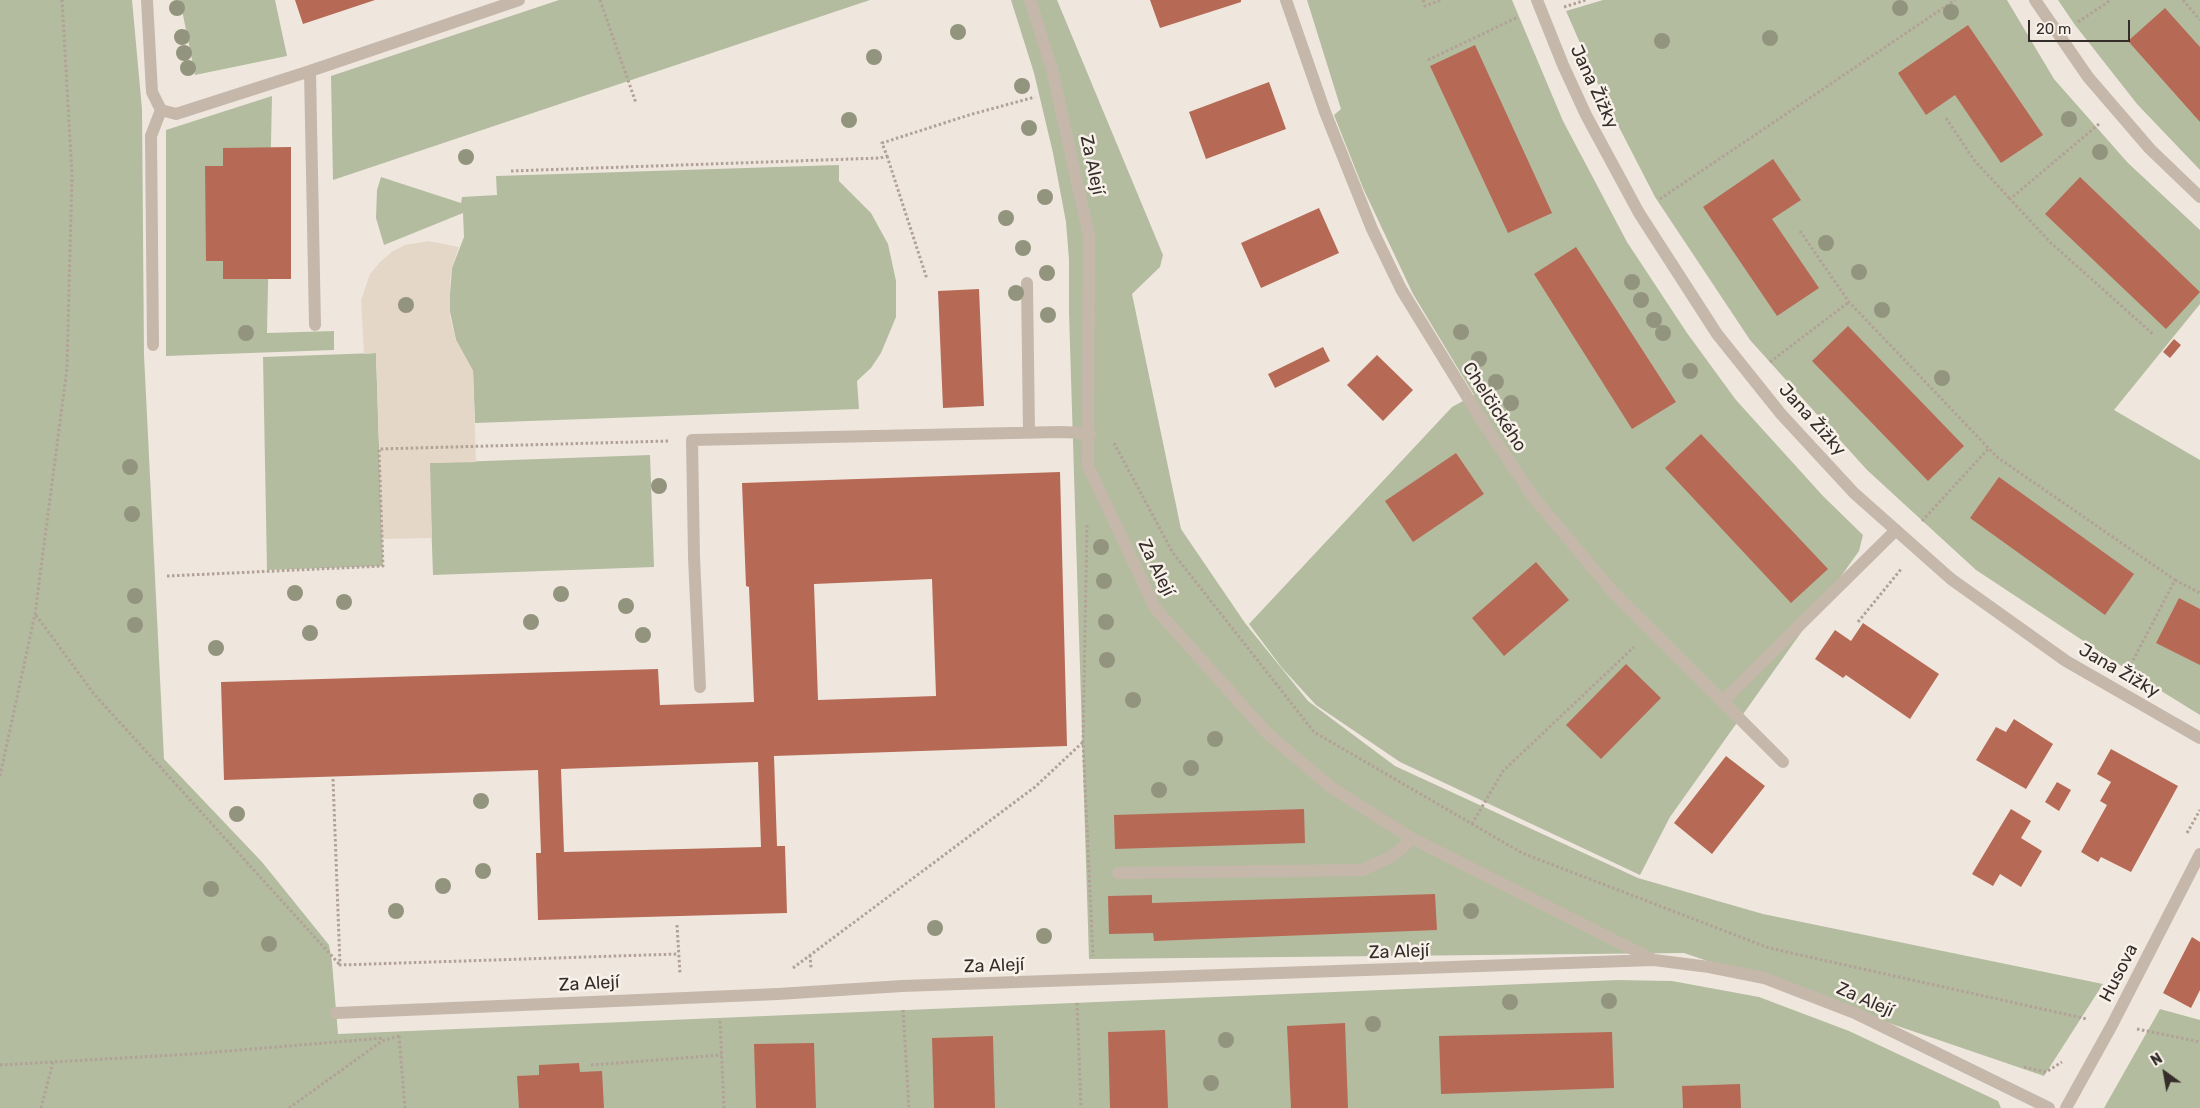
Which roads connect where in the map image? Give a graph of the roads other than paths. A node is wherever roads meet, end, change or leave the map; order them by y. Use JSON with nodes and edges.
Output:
{"nodes":[{"id":1,"x":147,"y":0,"type":"edge"},
{"id":2,"x":519,"y":0,"type":"edge"},
{"id":3,"x":1030,"y":0,"type":"edge"},
{"id":4,"x":1286,"y":0,"type":"edge"},
{"id":5,"x":1537,"y":0,"type":"edge"},
{"id":6,"x":2035,"y":0,"type":"edge"},
{"id":7,"x":310,"y":71,"type":"junction"},
{"id":8,"x":161,"y":110,"type":"junction"},
{"id":9,"x":2200,"y":197,"type":"edge"},
{"id":10,"x":1027,"y":283,"type":"dead end"},
{"id":11,"x":315,"y":325,"type":"dead end"},
{"id":12,"x":153,"y":345,"type":"dead end"},
{"id":13,"x":1029,"y":433,"type":"junction"},
{"id":14,"x":1090,"y":433,"type":"junction"},
{"id":15,"x":1896,"y":530,"type":"junction"},
{"id":16,"x":700,"y":687,"type":"dead end"},
{"id":17,"x":1722,"y":701,"type":"junction"},
{"id":18,"x":2200,"y":738,"type":"edge"},
{"id":19,"x":1783,"y":762,"type":"dead end"},
{"id":20,"x":1411,"y":838,"type":"junction"},
{"id":21,"x":2200,"y":854,"type":"edge"},
{"id":22,"x":1118,"y":873,"type":"dead end"},
{"id":23,"x":1654,"y":960,"type":"junction"},
{"id":24,"x":336,"y":1013,"type":"dead end"},
{"id":25,"x":2049,"y":1108,"type":"edge"},
{"id":26,"x":2066,"y":1108,"type":"edge"}],
"edges":[{"from":1,"to":8,"type":"street"},
{"from":2,"to":7,"type":"street"},
{"from":3,"to":14,"type":"street","name":"Za Alejí"},
{"from":4,"to":17,"type":"street","name":"Chelčického"},
{"from":5,"to":15,"type":"street","name":"Jana Žižky"},
{"from":6,"to":9,"type":"street"},
{"from":7,"to":8,"type":"street"},
{"from":7,"to":11,"type":"street"},
{"from":8,"to":12,"type":"street"},
{"from":10,"to":13,"type":"street"},
{"from":13,"to":14,"type":"street"},
{"from":13,"to":16,"type":"street"},
{"from":14,"to":20,"type":"street","name":"Za Alejí"},
{"from":15,"to":17,"type":"street"},
{"from":15,"to":18,"type":"street","name":"Jana Žižky"},
{"from":17,"to":19,"type":"street","name":"Chelčického"},
{"from":20,"to":22,"type":"street"},
{"from":20,"to":23,"type":"street","name":"Za Alejí"},
{"from":21,"to":26,"type":"street","name":"Husova"},
{"from":23,"to":24,"type":"street","name":"Za Alejí"},
{"from":23,"to":25,"type":"street","name":"Za Alejí"}]}
